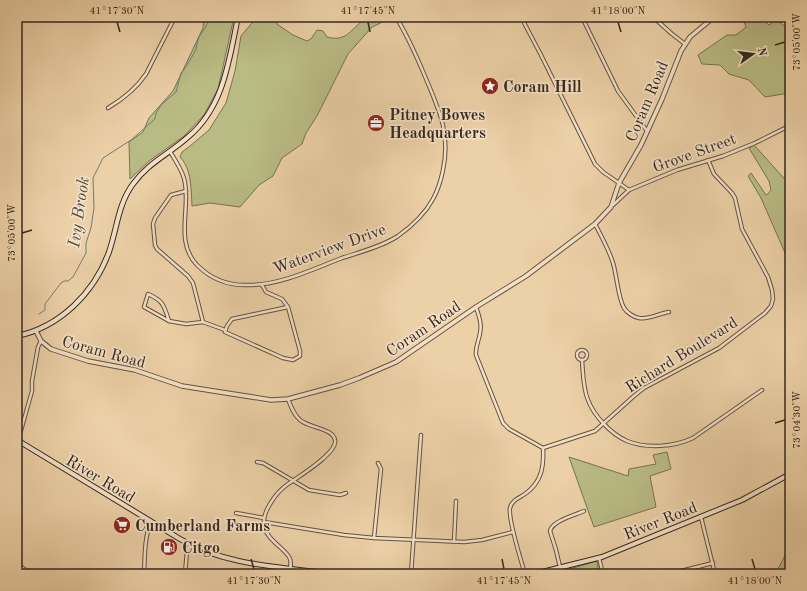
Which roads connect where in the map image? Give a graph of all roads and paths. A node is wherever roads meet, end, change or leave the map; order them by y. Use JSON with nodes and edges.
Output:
{"nodes":[{"id":1,"x":175,"y":17,"type":"edge"},
{"id":2,"x":238,"y":17,"type":"edge"},
{"id":3,"x":396,"y":17,"type":"edge"},
{"id":4,"x":521,"y":17,"type":"edge"},
{"id":5,"x":582,"y":17,"type":"edge"},
{"id":6,"x":653,"y":17,"type":"edge"},
{"id":7,"x":714,"y":17,"type":"edge"},
{"id":8,"x":685,"y":44,"type":"junction"},
{"id":9,"x":108,"y":108,"type":"dead end"},
{"id":10,"x":790,"y":127,"type":"edge"},
{"id":11,"x":647,"y":131,"type":"junction"},
{"id":12,"x":170,"y":151,"type":"junction"},
{"id":13,"x":708,"y":160,"type":"junction"},
{"id":14,"x":619,"y":183,"type":"junction"},
{"id":15,"x":629,"y":190,"type":"junction"},
{"id":16,"x":186,"y":191,"type":"junction"},
{"id":17,"x":610,"y":207,"type":"junction"},
{"id":18,"x":595,"y":224,"type":"junction"},
{"id":19,"x":262,"y":285,"type":"junction"},
{"id":20,"x":288,"y":307,"type":"junction"},
{"id":21,"x":476,"y":307,"type":"junction"},
{"id":22,"x":669,"y":312,"type":"dead end"},
{"id":23,"x":169,"y":321,"type":"junction"},
{"id":24,"x":204,"y":322,"type":"junction"},
{"id":25,"x":225,"y":330,"type":"junction"},
{"id":26,"x":36,"y":331,"type":"junction"},
{"id":27,"x":17,"y":336,"type":"edge"},
{"id":28,"x":41,"y":341,"type":"junction"},
{"id":29,"x":582,"y":360,"type":"dead end"},
{"id":30,"x":762,"y":390,"type":"dead end"},
{"id":31,"x":288,"y":399,"type":"junction"},
{"id":32,"x":790,"y":419,"type":"edge"},
{"id":33,"x":604,"y":422,"type":"junction"},
{"id":34,"x":421,"y":435,"type":"dead end"},
{"id":35,"x":790,"y":435,"type":"edge"},
{"id":36,"x":18,"y":440,"type":"edge"},
{"id":37,"x":543,"y":448,"type":"junction"},
{"id":38,"x":257,"y":462,"type":"dead end"},
{"id":39,"x":378,"y":463,"type":"dead end"},
{"id":40,"x":790,"y":474,"type":"edge"},
{"id":41,"x":293,"y":481,"type":"junction"},
{"id":42,"x":346,"y":493,"type":"dead end"},
{"id":43,"x":456,"y":501,"type":"dead end"},
{"id":44,"x":584,"y":511,"type":"dead end"},
{"id":45,"x":236,"y":512,"type":"dead end"},
{"id":46,"x":701,"y":517,"type":"junction"},
{"id":47,"x":264,"y":520,"type":"junction"},
{"id":48,"x":151,"y":522,"type":"junction"},
{"id":49,"x":513,"y":532,"type":"junction"},
{"id":50,"x":374,"y":538,"type":"junction"},
{"id":51,"x":413,"y":540,"type":"junction"},
{"id":52,"x":454,"y":542,"type":"junction"},
{"id":53,"x":190,"y":545,"type":"junction"},
{"id":54,"x":599,"y":558,"type":"junction"},
{"id":55,"x":713,"y":563,"type":"junction"},
{"id":56,"x":17,"y":564,"type":"edge"},
{"id":57,"x":290,"y":568,"type":"junction"},
{"id":58,"x":560,"y":568,"type":"junction"},
{"id":59,"x":32,"y":574,"type":"edge"},
{"id":60,"x":144,"y":574,"type":"edge"},
{"id":61,"x":185,"y":574,"type":"edge"},
{"id":62,"x":288,"y":574,"type":"edge"},
{"id":63,"x":334,"y":574,"type":"edge"},
{"id":64,"x":411,"y":574,"type":"edge"},
{"id":65,"x":525,"y":574,"type":"edge"},
{"id":66,"x":534,"y":574,"type":"edge"},
{"id":67,"x":603,"y":574,"type":"edge"},
{"id":68,"x":669,"y":574,"type":"edge"},
{"id":69,"x":715,"y":574,"type":"edge"}],
"edges":[{"from":1,"to":9,"type":"street"},
{"from":2,"to":12,"type":"main road"},
{"from":3,"to":19,"type":"street","name":"Waterview Drive"},
{"from":4,"to":14,"type":"street"},
{"from":5,"to":11,"type":"street"},
{"from":6,"to":8,"type":"street"},
{"from":7,"to":8,"type":"street","name":"Coram Road"},
{"from":8,"to":11,"type":"street","name":"Coram Road"},
{"from":10,"to":13,"type":"street","name":"Grove Street"},
{"from":11,"to":14,"type":"street","name":"Coram Road"},
{"from":12,"to":16,"type":"street","name":"Waterview Drive"},
{"from":12,"to":26,"type":"main road"},
{"from":13,"to":15,"type":"street","name":"Grove Street"},
{"from":13,"to":33,"type":"street","name":"Richard Boulevard"},
{"from":14,"to":15,"type":"street"},
{"from":14,"to":17,"type":"street","name":"Coram Road"},
{"from":15,"to":17,"type":"street","name":"Grove Street"},
{"from":16,"to":19,"type":"street","name":"Waterview Drive"},
{"from":16,"to":24,"type":"street"},
{"from":17,"to":18,"type":"street","name":"Coram Road"},
{"from":18,"to":21,"type":"street","name":"Coram Road"},
{"from":18,"to":22,"type":"street"},
{"from":19,"to":20,"type":"street"},
{"from":20,"to":25,"type":"street"},
{"from":20,"to":25,"type":"street"},
{"from":21,"to":31,"type":"street","name":"Coram Road"},
{"from":21,"to":37,"type":"street"},
{"from":23,"to":23,"type":"street"},
{"from":23,"to":24,"type":"street"},
{"from":24,"to":25,"type":"street"},
{"from":26,"to":27,"type":"main road"},
{"from":26,"to":28,"type":"street","name":"Coram Road"},
{"from":28,"to":31,"type":"street","name":"Coram Road"},
{"from":28,"to":36,"type":"street"},
{"from":29,"to":33,"type":"street"},
{"from":30,"to":33,"type":"street"},
{"from":31,"to":41,"type":"street"},
{"from":32,"to":35,"type":"street"},
{"from":33,"to":37,"type":"street","name":"Richard Boulevard"},
{"from":34,"to":51,"type":"street"},
{"from":36,"to":48,"type":"main road","name":"River Road"},
{"from":37,"to":49,"type":"street"},
{"from":38,"to":41,"type":"street"},
{"from":39,"to":50,"type":"street"},
{"from":40,"to":46,"type":"main road","name":"River Road"},
{"from":41,"to":42,"type":"street"},
{"from":41,"to":47,"type":"street"},
{"from":43,"to":52,"type":"street"},
{"from":44,"to":58,"type":"street"},
{"from":45,"to":47,"type":"street"},
{"from":46,"to":54,"type":"main road","name":"River Road"},
{"from":46,"to":55,"type":"street"},
{"from":47,"to":50,"type":"street"},
{"from":47,"to":57,"type":"street"},
{"from":48,"to":53,"type":"main road","name":"River Road"},
{"from":48,"to":60,"type":"street"},
{"from":49,"to":52,"type":"street"},
{"from":49,"to":65,"type":"street"},
{"from":50,"to":51,"type":"street"},
{"from":51,"to":52,"type":"street"},
{"from":51,"to":64,"type":"street"},
{"from":53,"to":57,"type":"main road","name":"River Road"},
{"from":53,"to":61,"type":"street"},
{"from":54,"to":58,"type":"main road","name":"River Road"},
{"from":54,"to":67,"type":"street"},
{"from":55,"to":68,"type":"street"},
{"from":55,"to":69,"type":"street"},
{"from":56,"to":59,"type":"street"},
{"from":57,"to":62,"type":"street"},
{"from":57,"to":63,"type":"main road","name":"River Road"},
{"from":58,"to":66,"type":"main road","name":"River Road"}]}
